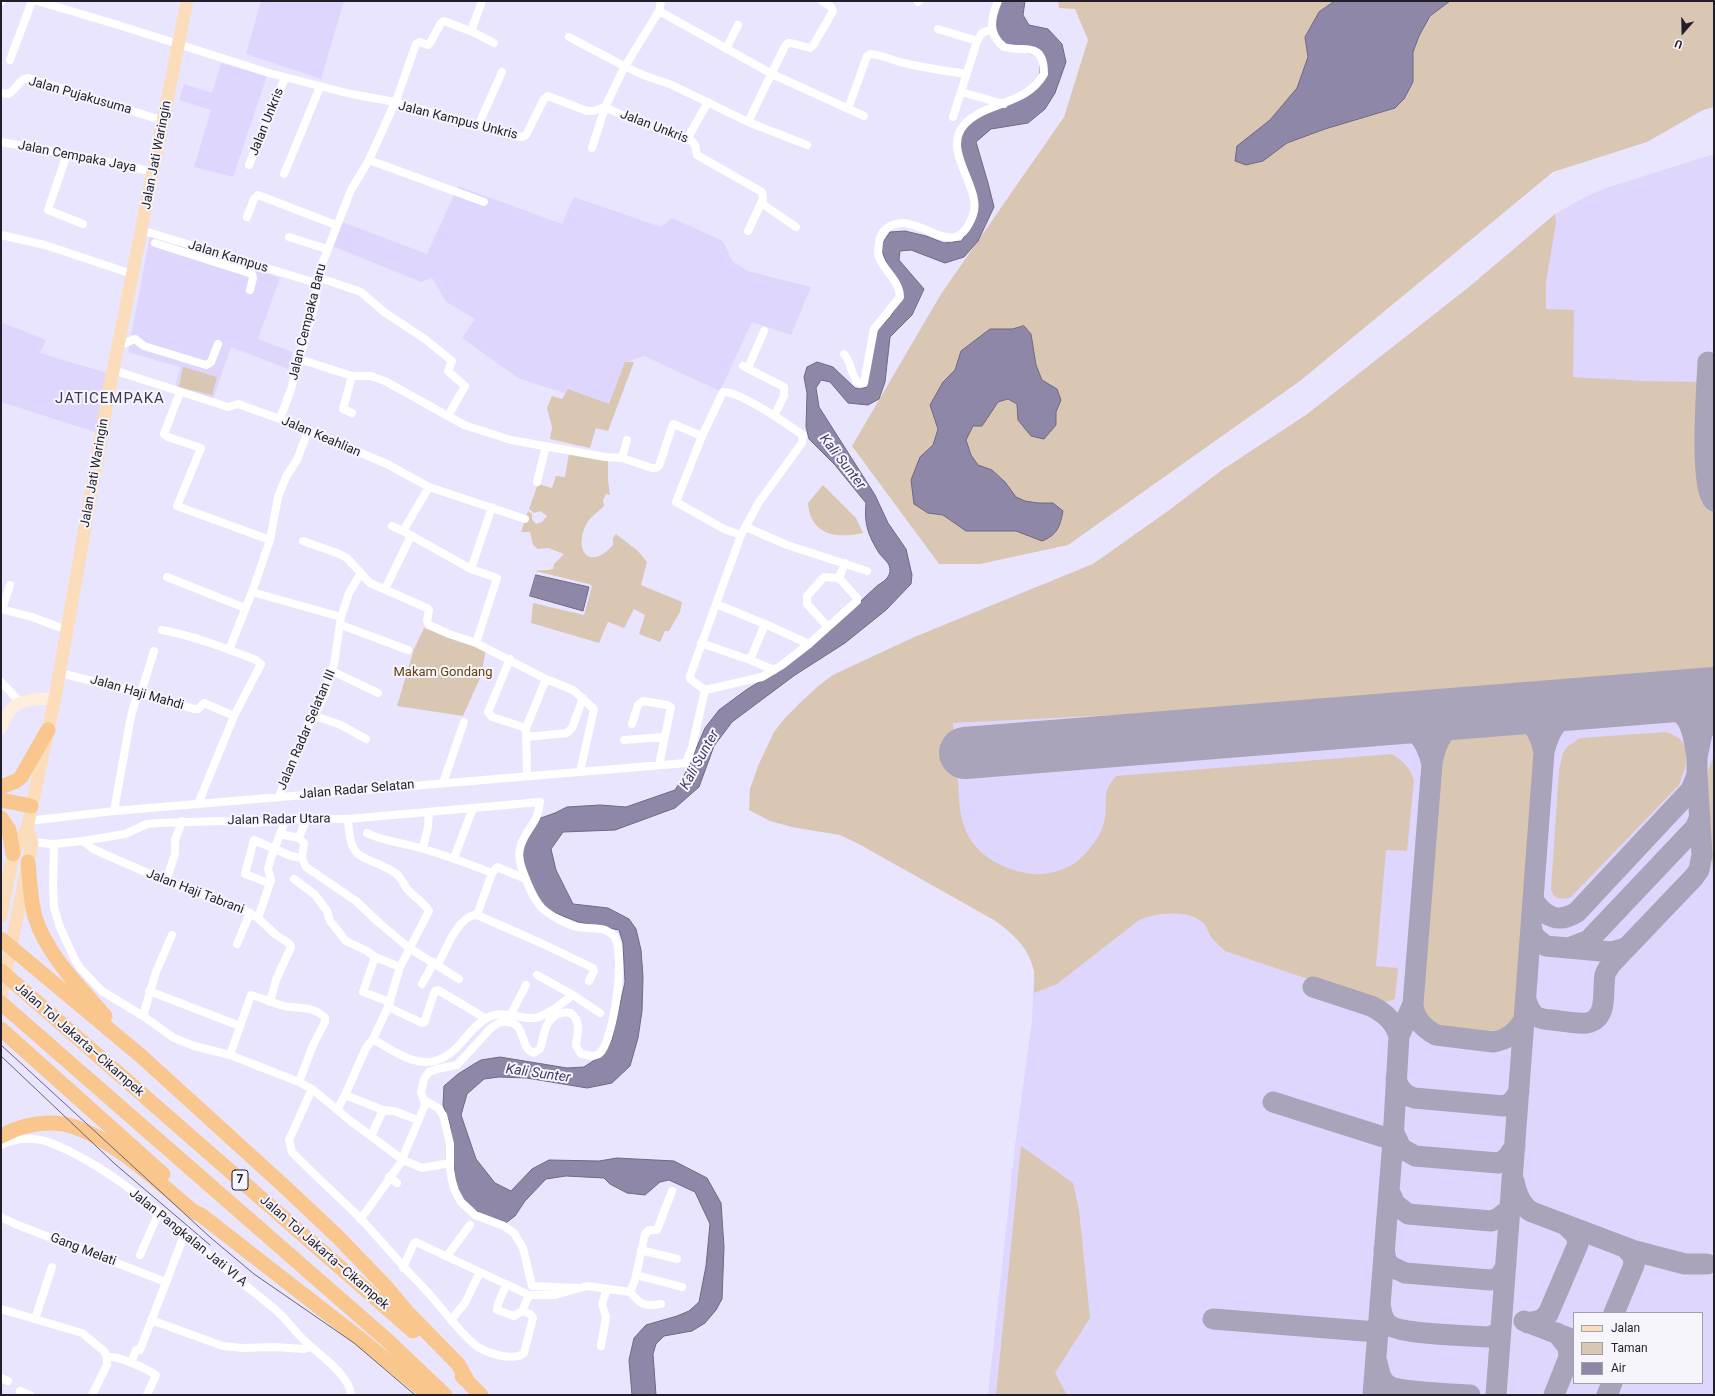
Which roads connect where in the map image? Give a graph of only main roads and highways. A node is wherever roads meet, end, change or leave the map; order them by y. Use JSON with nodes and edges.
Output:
{"nodes":[{"id":1,"x":187,"y":1,"type":"edge"},
{"id":2,"x":48,"y":730,"type":"junction"},
{"id":3,"x":1,"y":787,"type":"edge"},
{"id":4,"x":1,"y":800,"type":"edge"},
{"id":5,"x":1,"y":818,"type":"edge"},
{"id":6,"x":29,"y":818,"type":"junction"},
{"id":7,"x":26,"y":842,"type":"junction"},
{"id":8,"x":13,"y":854,"type":"junction"},
{"id":9,"x":28,"y":862,"type":"junction"},
{"id":10,"x":1,"y":916,"type":"edge"},
{"id":11,"x":1,"y":939,"type":"edge"},
{"id":12,"x":1,"y":971,"type":"edge"},
{"id":13,"x":1,"y":996,"type":"edge"},
{"id":14,"x":1,"y":1003,"type":"edge"},
{"id":15,"x":1,"y":1029,"type":"edge"},
{"id":16,"x":141,"y":1056,"type":"junction"},
{"id":17,"x":1,"y":1136,"type":"edge"},
{"id":18,"x":115,"y":1148,"type":"junction"},
{"id":19,"x":144,"y":1157,"type":"junction"},
{"id":20,"x":201,"y":1214,"type":"junction"},
{"id":21,"x":468,"y":1382,"type":"junction"},
{"id":22,"x":429,"y":1395,"type":"edge"},
{"id":23,"x":445,"y":1395,"type":"edge"},
{"id":24,"x":481,"y":1395,"type":"edge"}],
"edges":[{"from":1,"to":2,"type":"main road","name":"Jalan Jati Waringin"},
{"from":2,"to":3,"type":"highway"},
{"from":2,"to":6,"type":"main road","name":"Jalan Jati Waringin"},
{"from":4,"to":6,"type":"highway"},
{"from":5,"to":8,"type":"highway"},
{"from":6,"to":7,"type":"main road","name":"Jalan Jati Waringin"},
{"from":7,"to":8,"type":"main road","name":"Jalan Jati Waringin"},
{"from":7,"to":9,"type":"main road","name":"Jalan Jati Waringin"},
{"from":8,"to":10,"type":"main road","name":"Jalan Jati Waringin"},
{"from":9,"to":13,"type":"main road","name":"Jalan Jati Waringin"},
{"from":9,"to":16,"type":"highway"},
{"from":11,"to":16,"type":"highway"},
{"from":12,"to":21,"type":"highway","name":"Jalan Tol Jakarta–Cikampek","number":"7"},
{"from":14,"to":23,"type":"highway","name":"Jalan Tol Jakarta–Cikampek"},
{"from":15,"to":19,"type":"highway"},
{"from":16,"to":21,"type":"highway"},
{"from":17,"to":18,"type":"highway"},
{"from":18,"to":19,"type":"highway"},
{"from":18,"to":20,"type":"highway"},
{"from":19,"to":20,"type":"highway"},
{"from":20,"to":22,"type":"highway"},
{"from":21,"to":24,"type":"highway","name":"Jalan Tol Jakarta–Cikampek","number":"7"}]}
